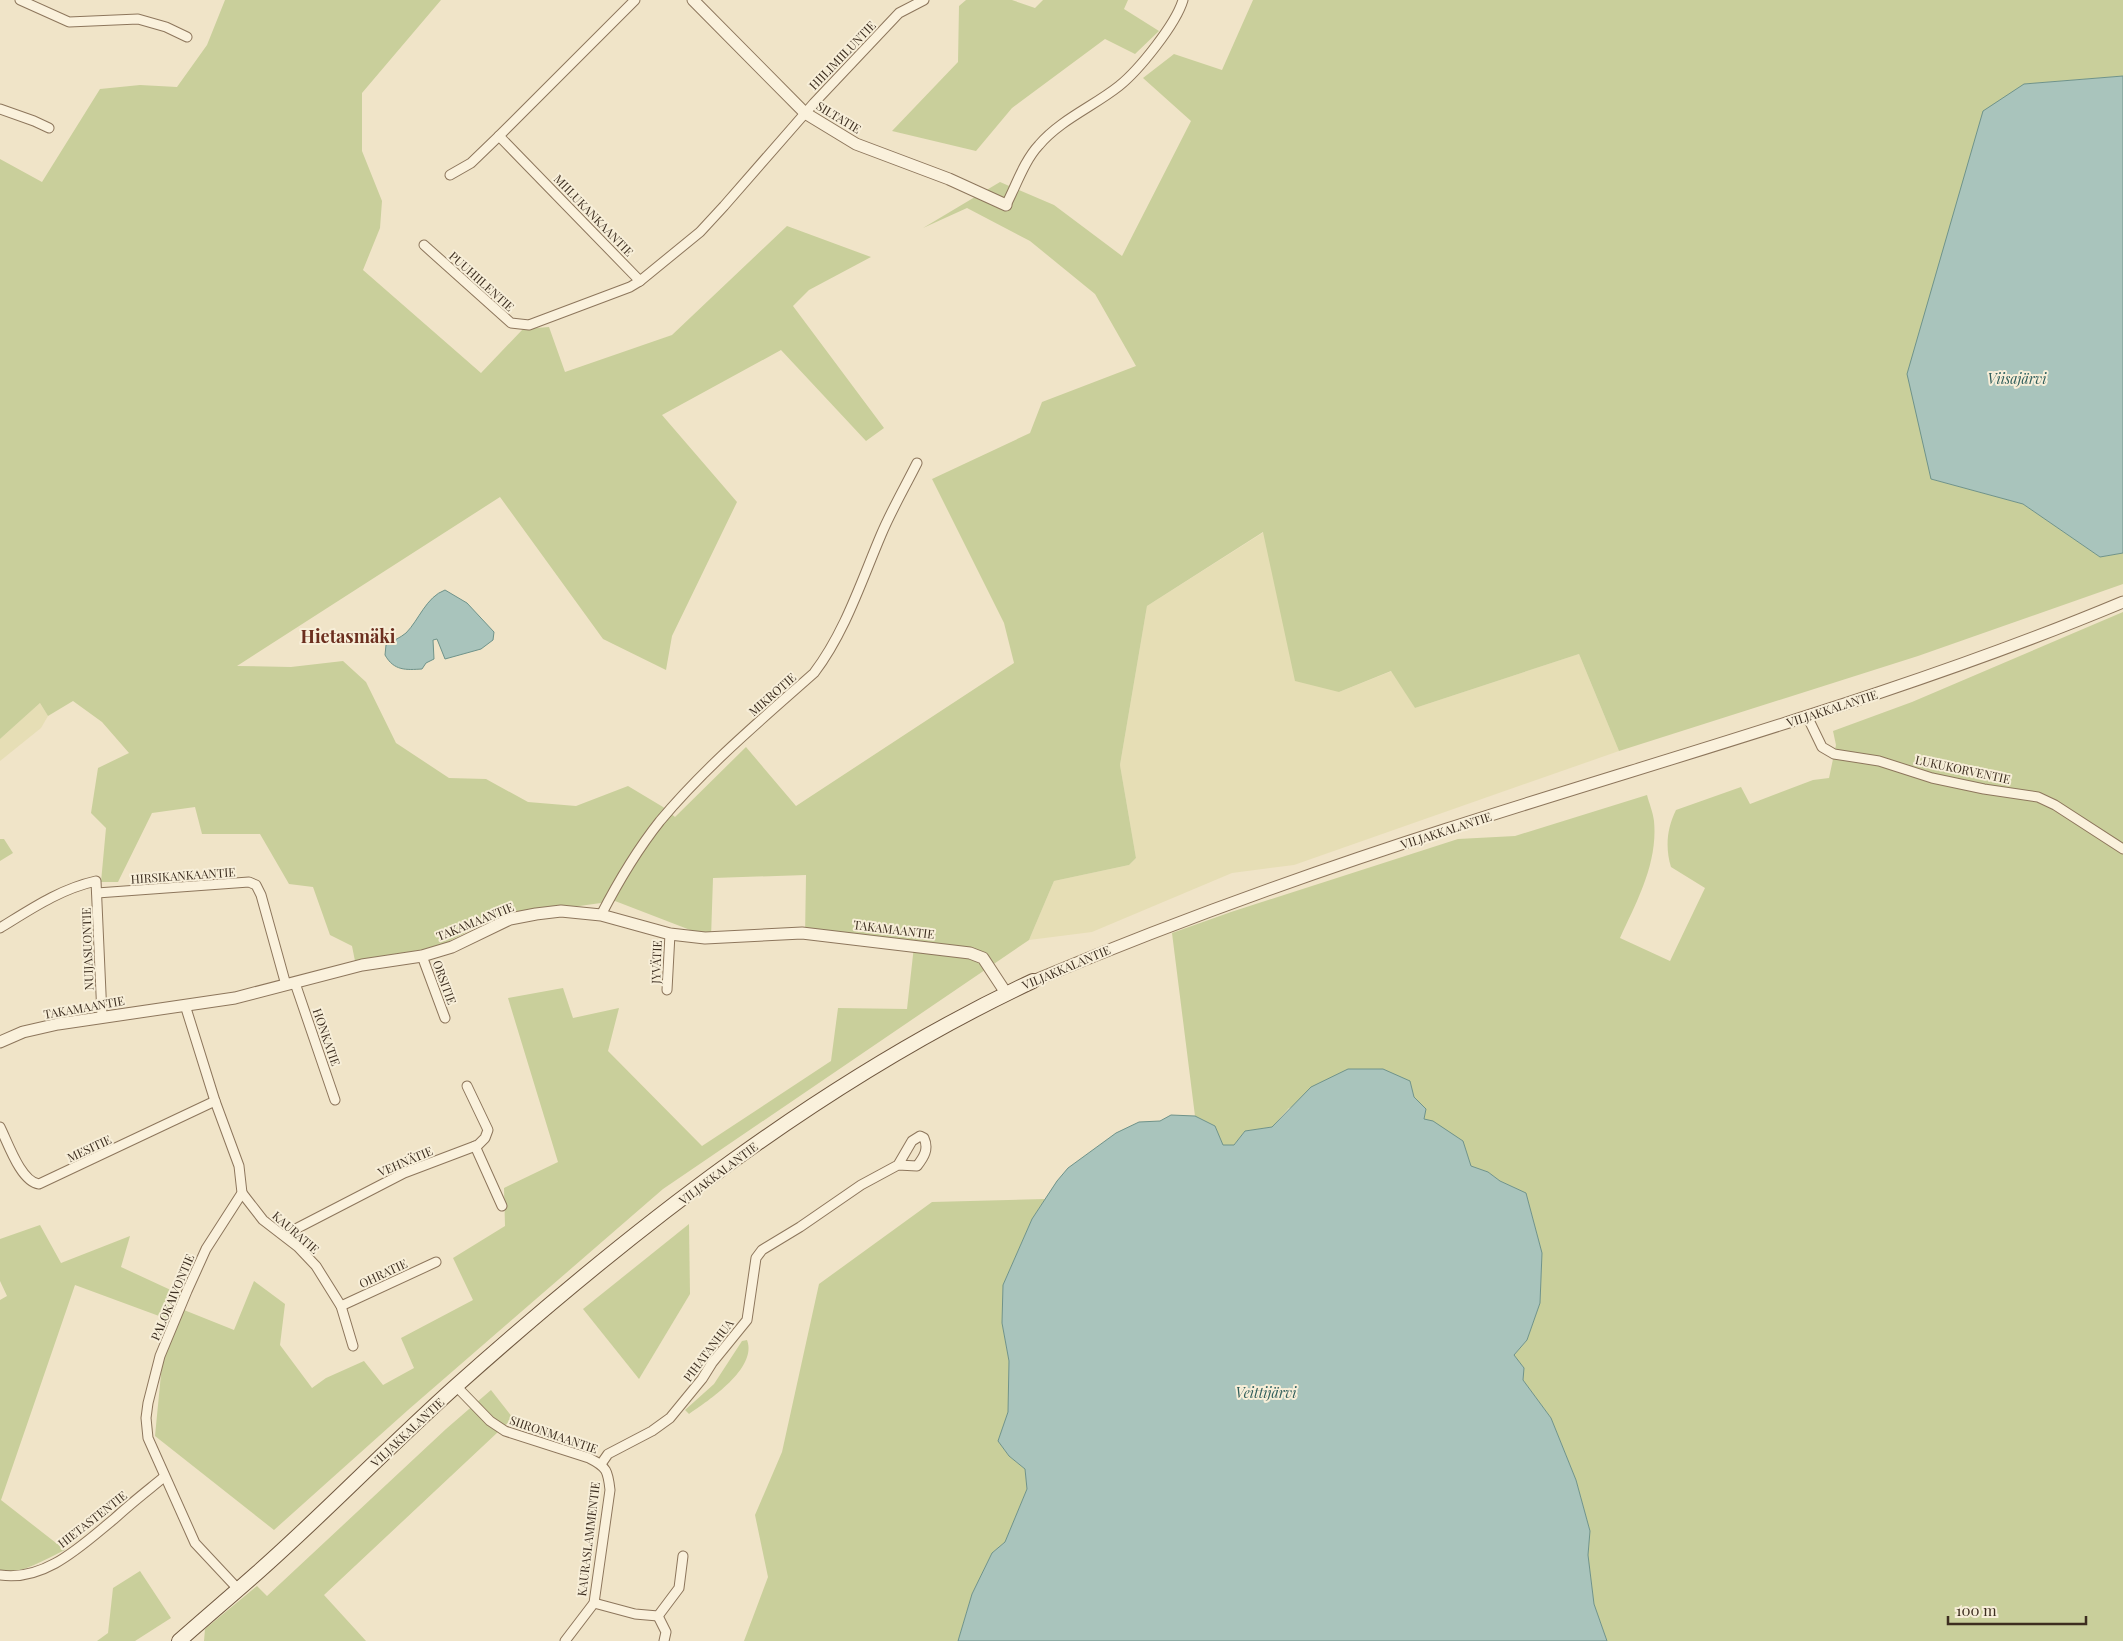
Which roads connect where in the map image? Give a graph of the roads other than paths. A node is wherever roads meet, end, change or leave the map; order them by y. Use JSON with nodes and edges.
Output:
{"nodes":[{"id":1,"x":20,"y":0,"type":"edge"},
{"id":2,"x":635,"y":0,"type":"edge"},
{"id":3,"x":693,"y":0,"type":"edge"},
{"id":4,"x":924,"y":0,"type":"edge"},
{"id":5,"x":1183,"y":0,"type":"edge"},
{"id":6,"x":187,"y":37,"type":"dead end"},
{"id":7,"x":0,"y":109,"type":"edge"},
{"id":8,"x":805,"y":113,"type":"junction"},
{"id":9,"x":49,"y":128,"type":"dead end"},
{"id":10,"x":499,"y":136,"type":"junction"},
{"id":11,"x":450,"y":176,"type":"dead end"},
{"id":12,"x":1006,"y":206,"type":"joint"},
{"id":13,"x":424,"y":245,"type":"dead end"},
{"id":14,"x":640,"y":280,"type":"junction"},
{"id":15,"x":917,"y":463,"type":"dead end"},
{"id":16,"x":2123,"y":602,"type":"edge"},
{"id":17,"x":1807,"y":716,"type":"junction"},
{"id":18,"x":2123,"y":849,"type":"edge"},
{"id":19,"x":97,"y":893,"type":"junction"},
{"id":20,"x":601,"y":915,"type":"junction"},
{"id":21,"x":0,"y":928,"type":"edge"},
{"id":22,"x":670,"y":934,"type":"junction"},
{"id":23,"x":422,"y":956,"type":"junction"},
{"id":24,"x":1033,"y":981,"type":"joint"},
{"id":25,"x":290,"y":984,"type":"junction"},
{"id":26,"x":667,"y":990,"type":"dead end"},
{"id":27,"x":1006,"y":993,"type":"junction"},
{"id":28,"x":185,"y":1005,"type":"junction"},
{"id":29,"x":102,"y":1016,"type":"junction"},
{"id":30,"x":445,"y":1018,"type":"dead end"},
{"id":31,"x":0,"y":1042,"type":"edge"},
{"id":32,"x":467,"y":1086,"type":"dead end"},
{"id":33,"x":335,"y":1100,"type":"dead end"},
{"id":34,"x":215,"y":1102,"type":"junction"},
{"id":35,"x":0,"y":1127,"type":"edge"},
{"id":36,"x":475,"y":1146,"type":"junction"},
{"id":37,"x":898,"y":1165,"type":"dead end"},
{"id":38,"x":242,"y":1193,"type":"junction"},
{"id":39,"x":502,"y":1206,"type":"dead end"},
{"id":40,"x":284,"y":1235,"type":"junction"},
{"id":41,"x":436,"y":1262,"type":"dead end"},
{"id":42,"x":341,"y":1306,"type":"junction"},
{"id":43,"x":353,"y":1346,"type":"dead end"},
{"id":44,"x":456,"y":1386,"type":"junction"},
{"id":45,"x":601,"y":1464,"type":"junction"},
{"id":46,"x":164,"y":1477,"type":"junction"},
{"id":47,"x":683,"y":1556,"type":"dead end"},
{"id":48,"x":0,"y":1575,"type":"edge"},
{"id":49,"x":238,"y":1589,"type":"junction"},
{"id":50,"x":594,"y":1602,"type":"junction"},
{"id":51,"x":658,"y":1616,"type":"junction"},
{"id":52,"x":179,"y":1641,"type":"edge"},
{"id":53,"x":564,"y":1641,"type":"edge"},
{"id":54,"x":664,"y":1641,"type":"edge"}],
"edges":[{"from":1,"to":6,"type":"street"},
{"from":2,"to":10,"type":"street"},
{"from":3,"to":8,"type":"street","name":"SILTATIE"},
{"from":4,"to":8,"type":"street","name":"HIILIMIILUNTIE"},
{"from":5,"to":12,"type":"street"},
{"from":7,"to":9,"type":"street"},
{"from":8,"to":12,"type":"street","name":"SILTATIE"},
{"from":8,"to":14,"type":"street"},
{"from":10,"to":11,"type":"street"},
{"from":10,"to":14,"type":"street","name":"MIILUKANKAANTIE"},
{"from":13,"to":14,"type":"street","name":"PUUHIILENTIE"},
{"from":15,"to":20,"type":"street","name":"MIKROTIE"},
{"from":16,"to":17,"type":"street","name":"VILJAKKALANTIE"},
{"from":17,"to":18,"type":"street","name":"LUKUKORVENTIE"},
{"from":17,"to":24,"type":"street","name":"VILJAKKALANTIE"},
{"from":19,"to":21,"type":"street","name":"NUIJASUONTIE"},
{"from":19,"to":25,"type":"street","name":"HIRSIKANKAANTIE"},
{"from":19,"to":29,"type":"street","name":"NUIJASUONTIE"},
{"from":20,"to":22,"type":"street","name":"TAKAMAANTIE"},
{"from":20,"to":23,"type":"street","name":"TAKAMAANTIE"},
{"from":22,"to":26,"type":"street","name":"JYVÄTIE"},
{"from":22,"to":27,"type":"street","name":"TAKAMAANTIE"},
{"from":23,"to":25,"type":"street","name":"TAKAMAANTIE"},
{"from":23,"to":30,"type":"street","name":"ORSITIE"},
{"from":24,"to":27,"type":"main road","name":"VILJAKKALANTIE"},
{"from":25,"to":28,"type":"street","name":"TAKAMAANTIE"},
{"from":25,"to":33,"type":"street","name":"HONKATIE"},
{"from":27,"to":44,"type":"main road","name":"VILJAKKALANTIE"},
{"from":28,"to":29,"type":"street","name":"TAKAMAANTIE"},
{"from":28,"to":34,"type":"street"},
{"from":29,"to":31,"type":"street","name":"TAKAMAANTIE"},
{"from":32,"to":36,"type":"street"},
{"from":34,"to":35,"type":"street","name":"MESITIE"},
{"from":34,"to":38,"type":"street"},
{"from":36,"to":39,"type":"street"},
{"from":36,"to":40,"type":"street","name":"VEHNÄTIE"},
{"from":37,"to":45,"type":"street","name":"PIHATANHUA"},
{"from":38,"to":40,"type":"street","name":"KAURATIE"},
{"from":38,"to":46,"type":"street","name":"PALOKAIVONTIE"},
{"from":40,"to":42,"type":"street","name":"KAURATIE"},
{"from":41,"to":42,"type":"street","name":"OHRATIE"},
{"from":42,"to":43,"type":"street","name":"KAURATIE"},
{"from":44,"to":45,"type":"street","name":"SIIRONMAANTIE"},
{"from":44,"to":49,"type":"main road","name":"VILJAKKALANTIE"},
{"from":45,"to":50,"type":"street","name":"KAURASLAMMENTIE"},
{"from":46,"to":48,"type":"street","name":"HIETASTENTIE"},
{"from":46,"to":49,"type":"street","name":"PALOKAIVONTIE"},
{"from":47,"to":51,"type":"street"},
{"from":49,"to":52,"type":"main road","name":"VILJAKKALANTIE"},
{"from":50,"to":51,"type":"street"},
{"from":50,"to":53,"type":"street","name":"KAURASLAMMENTIE"},
{"from":51,"to":54,"type":"street"}]}
